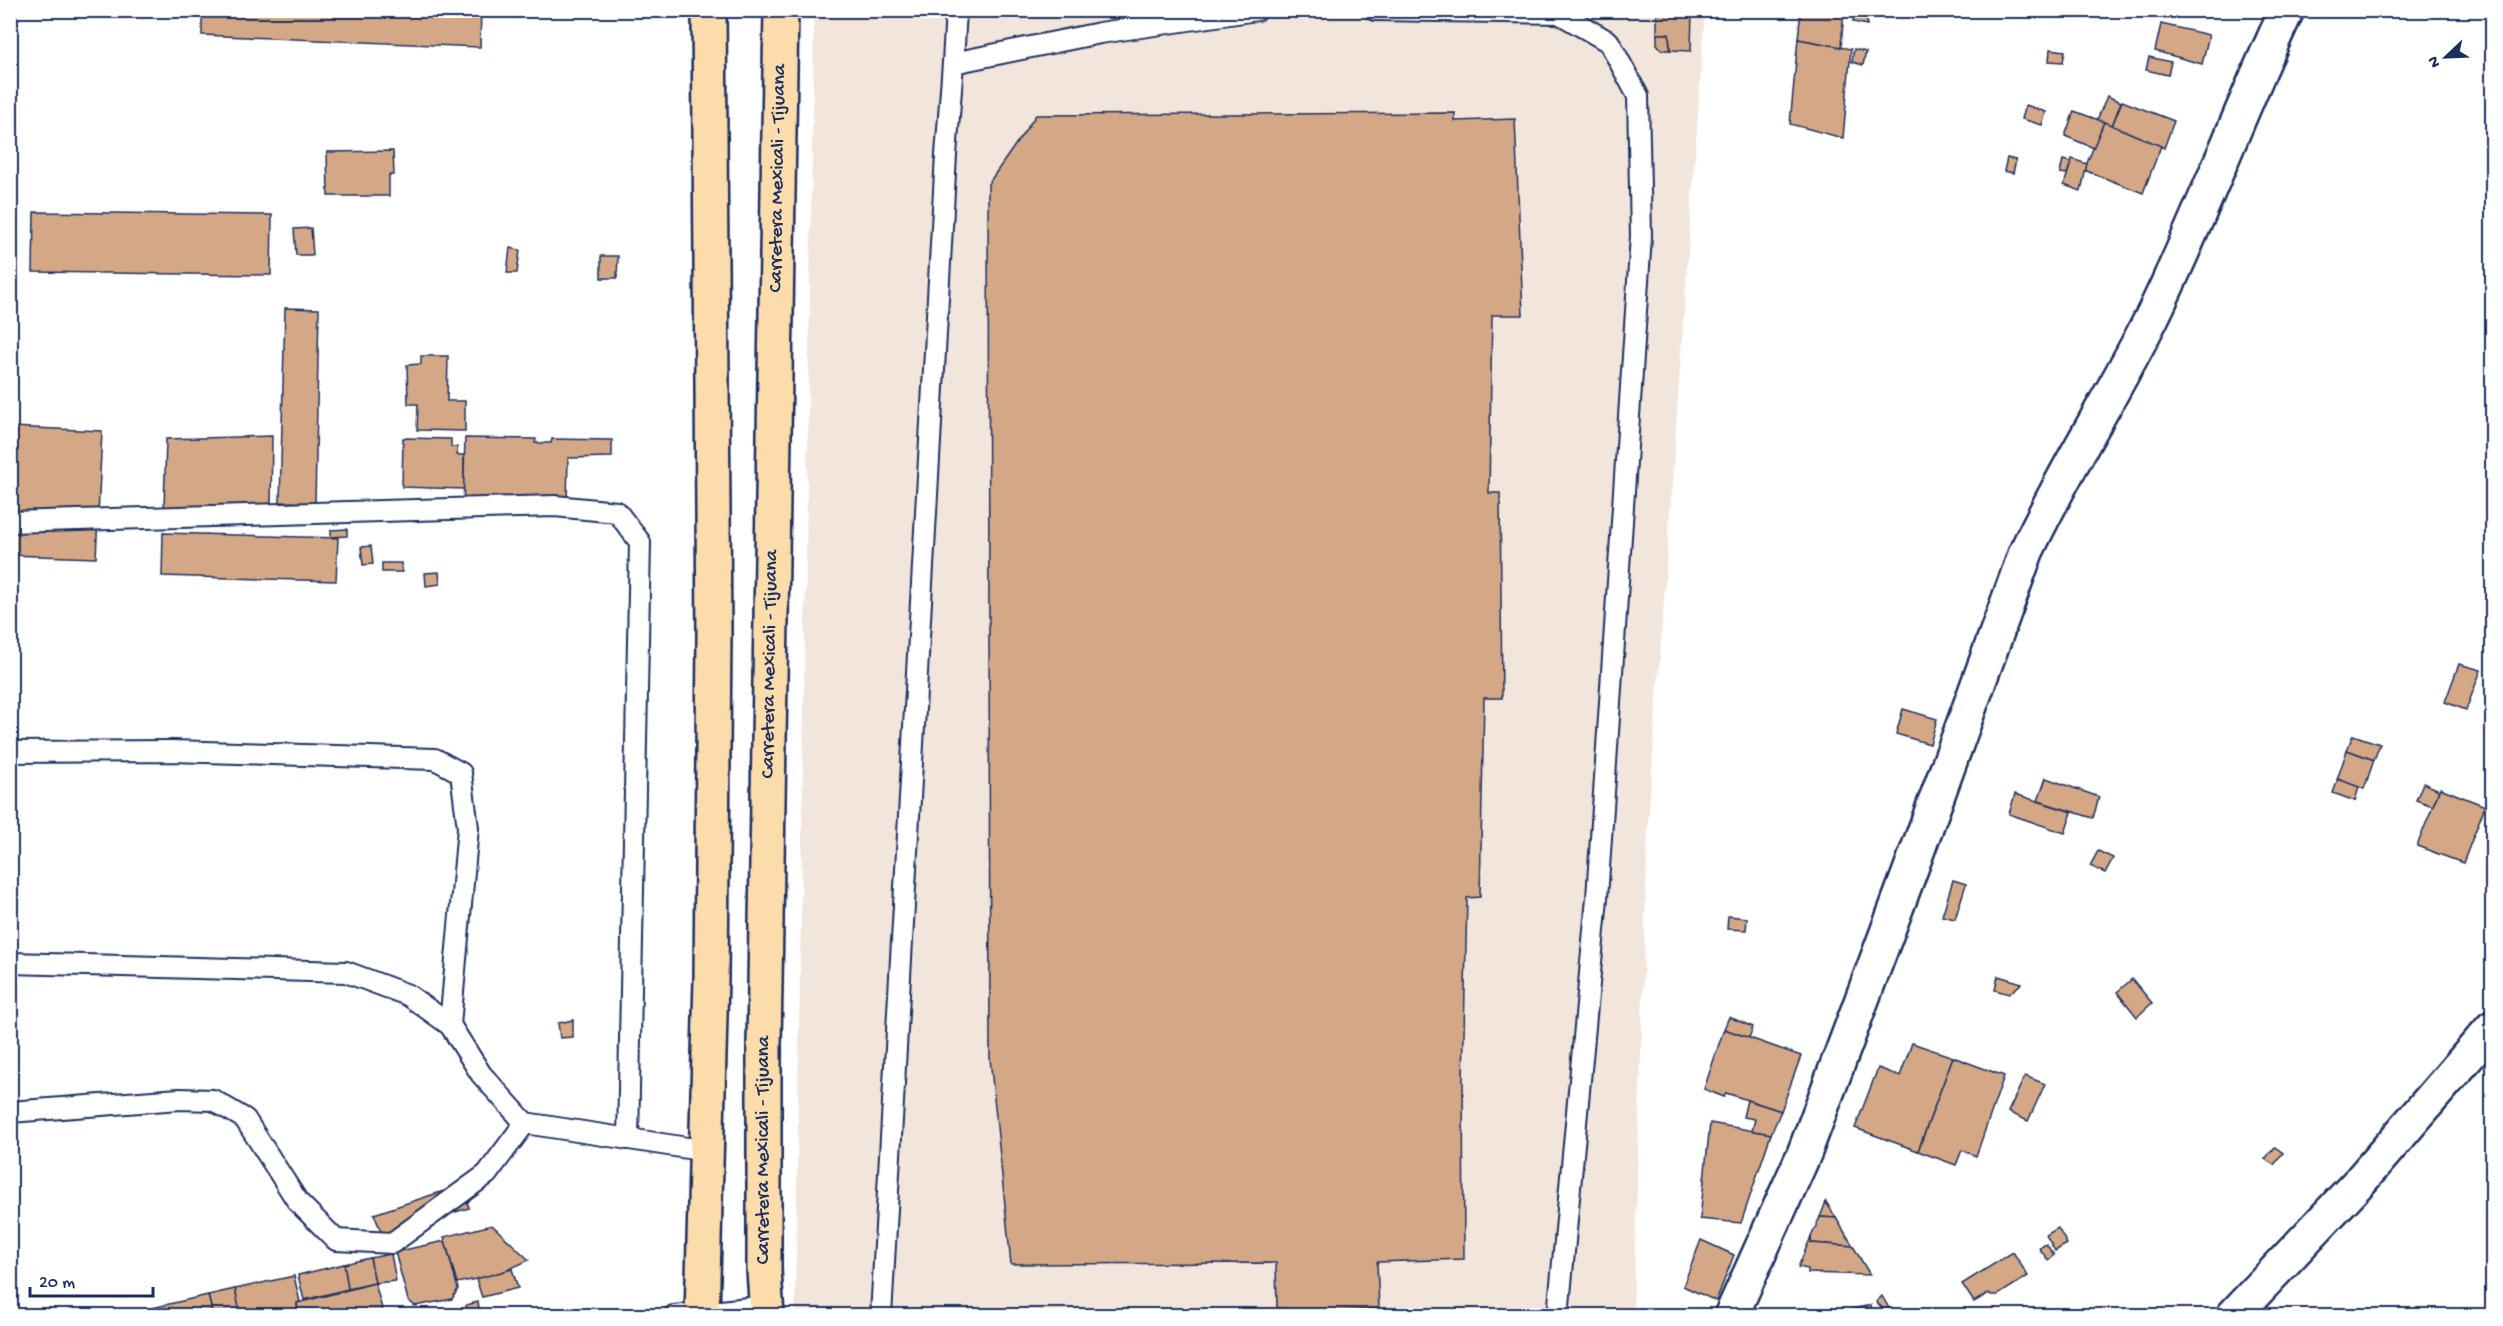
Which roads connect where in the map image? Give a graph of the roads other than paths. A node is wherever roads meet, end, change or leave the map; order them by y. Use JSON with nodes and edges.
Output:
{"nodes":[{"id":1,"x":709,"y":10,"type":"edge"},
{"id":2,"x":782,"y":10,"type":"edge"},
{"id":3,"x":956,"y":10,"type":"edge"},
{"id":4,"x":1257,"y":10,"type":"edge"},
{"id":5,"x":1375,"y":10,"type":"edge"},
{"id":6,"x":2287,"y":10,"type":"edge"},
{"id":7,"x":953,"y":63,"type":"junction"},
{"id":8,"x":10,"y":522,"type":"edge"},
{"id":9,"x":10,"y":752,"type":"edge"},
{"id":10,"x":10,"y":963,"type":"edge"},
{"id":11,"x":450,"y":1025,"type":"junction"},
{"id":12,"x":2493,"y":1028,"type":"edge"},
{"id":13,"x":10,"y":1112,"type":"edge"},
{"id":14,"x":525,"y":1123,"type":"junction"},
{"id":15,"x":628,"y":1139,"type":"junction"},
{"id":16,"x":707,"y":1151,"type":"junction"},
{"id":17,"x":768,"y":1312,"type":"edge"},
{"id":18,"x":693,"y":1314,"type":"edge"},
{"id":19,"x":881,"y":1316,"type":"edge"},
{"id":20,"x":1558,"y":1316,"type":"edge"},
{"id":21,"x":1731,"y":1316,"type":"edge"},
{"id":22,"x":2233,"y":1316,"type":"edge"}],
"edges":[{"from":1,"to":16,"type":"highway"},
{"from":2,"to":17,"type":"highway","name":"Carretera Mexicali - Tijuana"},
{"from":3,"to":7,"type":"lane"},
{"from":4,"to":7,"type":"lane"},
{"from":5,"to":20,"type":"lane"},
{"from":6,"to":21,"type":"street"},
{"from":7,"to":19,"type":"lane"},
{"from":8,"to":15,"type":"lane"},
{"from":9,"to":11,"type":"lane"},
{"from":10,"to":11,"type":"lane"},
{"from":11,"to":14,"type":"lane"},
{"from":12,"to":22,"type":"street"},
{"from":13,"to":14,"type":"lane"},
{"from":14,"to":15,"type":"lane"},
{"from":15,"to":16,"type":"lane"},
{"from":16,"to":18,"type":"highway"},
{"from":17,"to":18,"type":"lane"}]}
